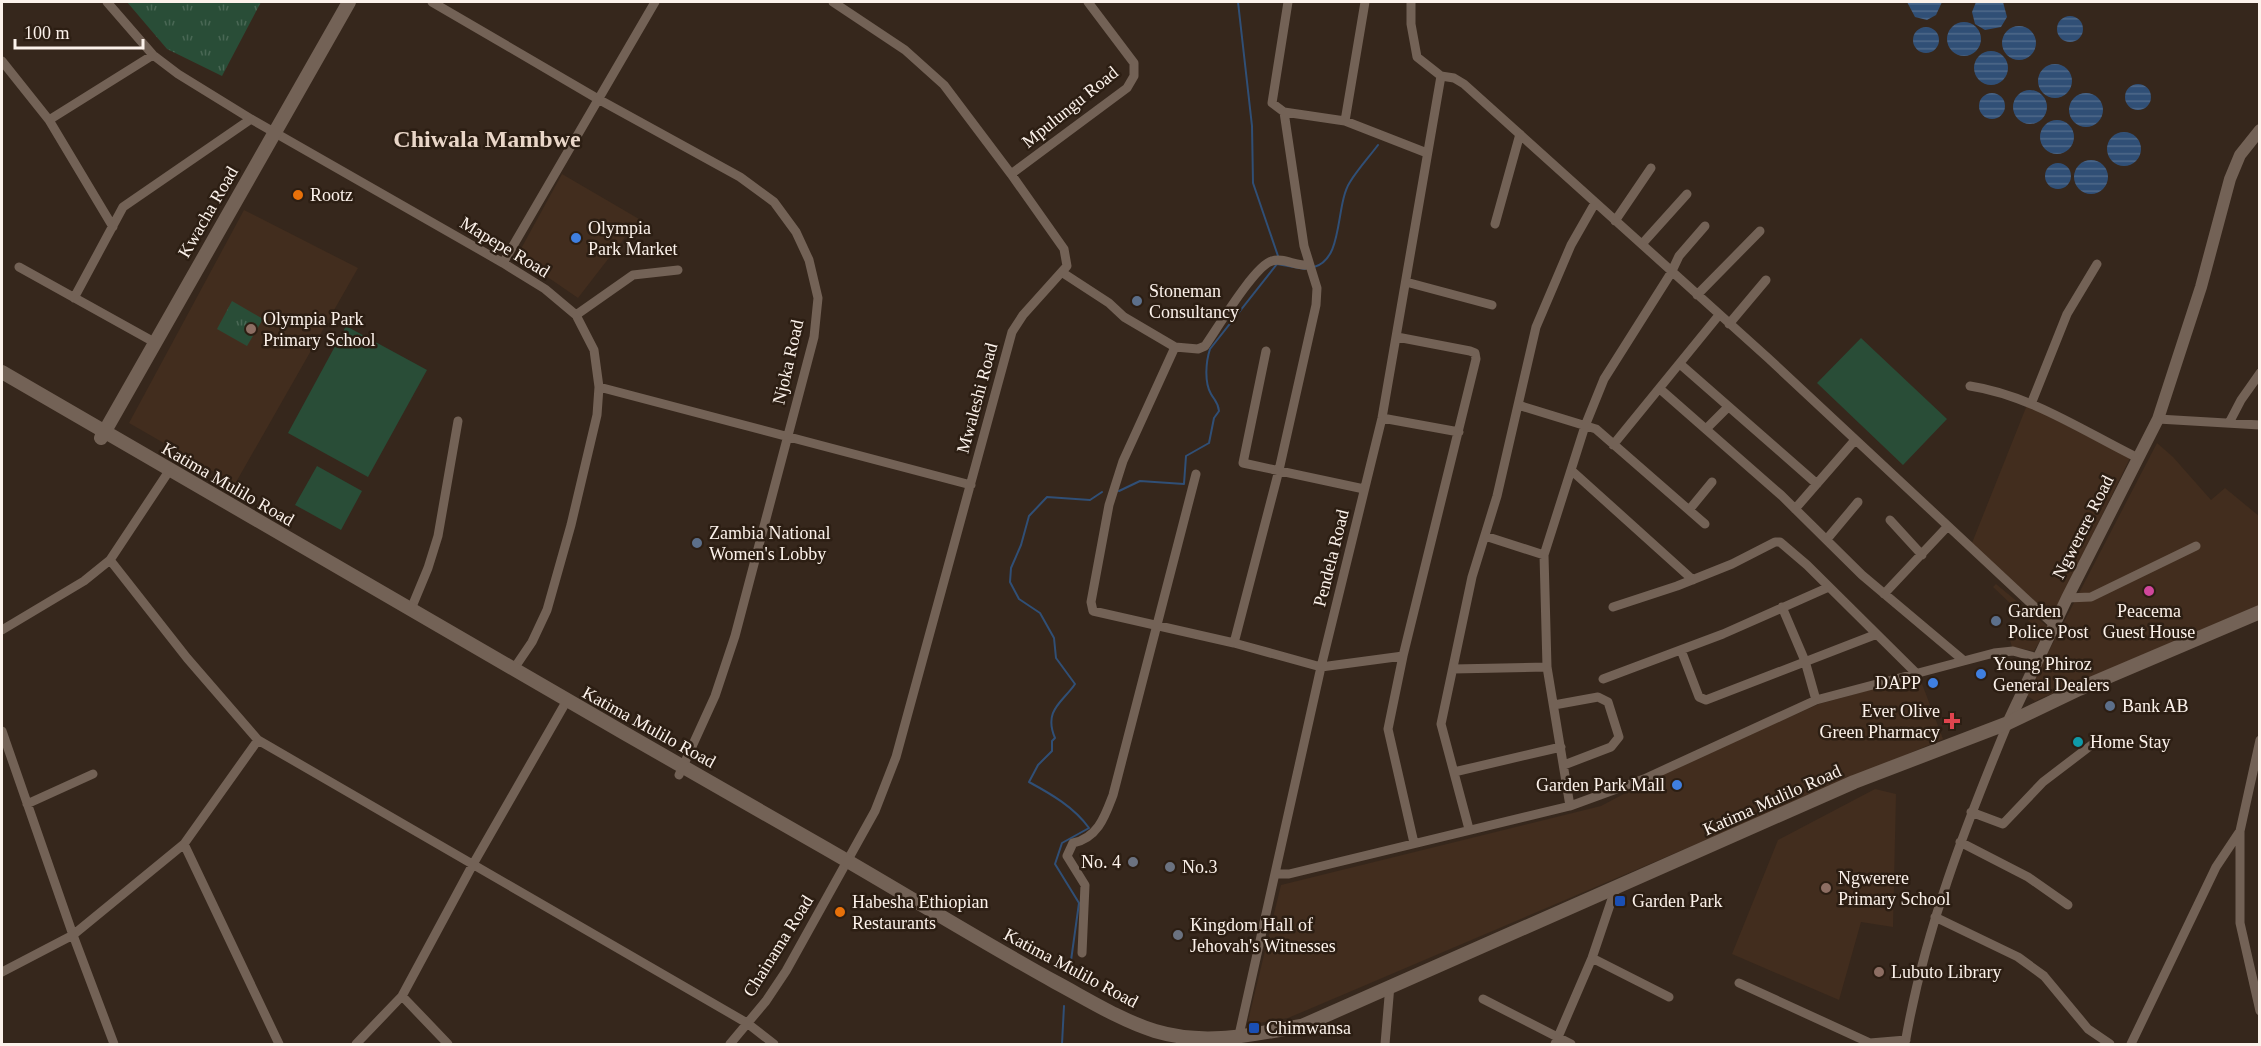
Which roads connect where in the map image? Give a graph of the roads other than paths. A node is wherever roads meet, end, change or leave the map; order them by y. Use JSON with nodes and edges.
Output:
{"nodes":[{"id":1,"x":107,"y":2,"type":"edge"},
{"id":2,"x":350,"y":2,"type":"edge"},
{"id":3,"x":432,"y":2,"type":"edge"},
{"id":4,"x":655,"y":2,"type":"edge"},
{"id":5,"x":833,"y":2,"type":"edge"},
{"id":6,"x":1088,"y":2,"type":"edge"},
{"id":7,"x":1288,"y":2,"type":"edge"},
{"id":8,"x":1365,"y":2,"type":"edge"},
{"id":9,"x":1412,"y":2,"type":"edge"},
{"id":10,"x":153,"y":55,"type":"junction"},
{"id":11,"x":2,"y":62,"type":"edge"},
{"id":12,"x":1442,"y":76,"type":"junction"},
{"id":13,"x":598,"y":99,"type":"junction"},
{"id":14,"x":1284,"y":112,"type":"junction"},
{"id":15,"x":251,"y":119,"type":"junction"},
{"id":16,"x":49,"y":120,"type":"junction"},
{"id":17,"x":1345,"y":121,"type":"junction"},
{"id":18,"x":2259,"y":132,"type":"edge"},
{"id":19,"x":275,"y":133,"type":"junction"},
{"id":20,"x":1520,"y":134,"type":"junction"},
{"id":21,"x":1427,"y":153,"type":"junction"},
{"id":22,"x":1651,"y":168,"type":"dead end"},
{"id":23,"x":1011,"y":174,"type":"junction"},
{"id":24,"x":1687,"y":195,"type":"dead end"},
{"id":25,"x":1595,"y":203,"type":"junction"},
{"id":26,"x":1616,"y":221,"type":"junction"},
{"id":27,"x":1495,"y":224,"type":"dead end"},
{"id":28,"x":1705,"y":226,"type":"dead end"},
{"id":29,"x":113,"y":227,"type":"junction"},
{"id":30,"x":1760,"y":231,"type":"dead end"},
{"id":31,"x":1642,"y":244,"type":"junction"},
{"id":32,"x":503,"y":263,"type":"junction"},
{"id":33,"x":2097,"y":264,"type":"dead end"},
{"id":34,"x":1309,"y":266,"type":"junction"},
{"id":35,"x":19,"y":267,"type":"dead end"},
{"id":36,"x":678,"y":270,"type":"dead end"},
{"id":37,"x":1063,"y":273,"type":"junction"},
{"id":38,"x":1671,"y":273,"type":"junction"},
{"id":39,"x":1766,"y":280,"type":"dead end"},
{"id":40,"x":1406,"y":282,"type":"junction"},
{"id":41,"x":1697,"y":295,"type":"junction"},
{"id":42,"x":74,"y":298,"type":"junction"},
{"id":43,"x":1492,"y":305,"type":"dead end"},
{"id":44,"x":576,"y":315,"type":"junction"},
{"id":45,"x":1719,"y":315,"type":"junction"},
{"id":46,"x":1729,"y":324,"type":"junction"},
{"id":47,"x":1397,"y":337,"type":"junction"},
{"id":48,"x":154,"y":342,"type":"junction"},
{"id":49,"x":1174,"y":347,"type":"junction"},
{"id":50,"x":1266,"y":351,"type":"dead end"},
{"id":51,"x":1680,"y":364,"type":"junction"},
{"id":52,"x":2,"y":372,"type":"edge"},
{"id":53,"x":2259,"y":374,"type":"edge"},
{"id":54,"x":2,"y":382,"type":"edge"},
{"id":55,"x":1970,"y":386,"type":"dead end"},
{"id":56,"x":599,"y":387,"type":"junction"},
{"id":57,"x":1660,"y":389,"type":"junction"},
{"id":58,"x":2031,"y":404,"type":"junction"},
{"id":59,"x":1518,"y":405,"type":"junction"},
{"id":60,"x":1727,"y":408,"type":"junction"},
{"id":61,"x":1382,"y":418,"type":"junction"},
{"id":62,"x":2158,"y":419,"type":"junction"},
{"id":63,"x":458,"y":421,"type":"dead end"},
{"id":64,"x":2229,"y":423,"type":"junction"},
{"id":65,"x":2259,"y":424,"type":"edge"},
{"id":66,"x":1585,"y":426,"type":"junction"},
{"id":67,"x":1706,"y":429,"type":"junction"},
{"id":68,"x":1459,"y":432,"type":"junction"},
{"id":69,"x":788,"y":435,"type":"junction"},
{"id":70,"x":102,"y":436,"type":"junction"},
{"id":71,"x":1855,"y":440,"type":"junction"},
{"id":72,"x":1613,"y":445,"type":"junction"},
{"id":73,"x":2138,"y":458,"type":"junction"},
{"id":74,"x":1279,"y":470,"type":"junction"},
{"id":75,"x":1571,"y":470,"type":"junction"},
{"id":76,"x":1196,"y":474,"type":"dead end"},
{"id":77,"x":167,"y":475,"type":"junction"},
{"id":78,"x":1712,"y":482,"type":"dead end"},
{"id":79,"x":1817,"y":484,"type":"junction"},
{"id":80,"x":971,"y":485,"type":"junction"},
{"id":81,"x":1364,"y":489,"type":"junction"},
{"id":82,"x":1858,"y":502,"type":"dead end"},
{"id":83,"x":1795,"y":508,"type":"junction"},
{"id":84,"x":1689,"y":510,"type":"junction"},
{"id":85,"x":1890,"y":520,"type":"dead end"},
{"id":86,"x":1705,"y":524,"type":"dead end"},
{"id":87,"x":1947,"y":527,"type":"junction"},
{"id":88,"x":1485,"y":536,"type":"junction"},
{"id":89,"x":1827,"y":539,"type":"junction"},
{"id":90,"x":2196,"y":546,"type":"dead end"},
{"id":91,"x":1545,"y":555,"type":"junction"},
{"id":92,"x":1922,"y":555,"type":"junction"},
{"id":93,"x":110,"y":561,"type":"junction"},
{"id":94,"x":1693,"y":580,"type":"junction"},
{"id":95,"x":1829,"y":586,"type":"junction"},
{"id":96,"x":1884,"y":594,"type":"junction"},
{"id":97,"x":2067,"y":598,"type":"junction"},
{"id":98,"x":1613,"y":607,"type":"dead end"},
{"id":99,"x":1782,"y":607,"type":"junction"},
{"id":100,"x":411,"y":609,"type":"junction"},
{"id":101,"x":2259,"y":612,"type":"edge"},
{"id":102,"x":1158,"y":624,"type":"junction"},
{"id":103,"x":2054,"y":625,"type":"junction"},
{"id":104,"x":2,"y":630,"type":"edge"},
{"id":105,"x":1877,"y":634,"type":"junction"},
{"id":106,"x":1234,"y":642,"type":"junction"},
{"id":107,"x":1681,"y":650,"type":"junction"},
{"id":108,"x":1403,"y":656,"type":"junction"},
{"id":109,"x":2038,"y":658,"type":"junction"},
{"id":110,"x":1963,"y":660,"type":"junction"},
{"id":111,"x":1805,"y":661,"type":"junction"},
{"id":112,"x":1547,"y":666,"type":"junction"},
{"id":113,"x":1321,"y":667,"type":"junction"},
{"id":114,"x":1453,"y":669,"type":"junction"},
{"id":115,"x":513,"y":670,"type":"junction"},
{"id":116,"x":1915,"y":672,"type":"junction"},
{"id":117,"x":1603,"y":679,"type":"dead end"},
{"id":118,"x":1816,"y":700,"type":"junction"},
{"id":119,"x":1554,"y":705,"type":"junction"},
{"id":120,"x":563,"y":706,"type":"junction"},
{"id":121,"x":2008,"y":723,"type":"junction"},
{"id":122,"x":2,"y":731,"type":"edge"},
{"id":123,"x":258,"y":740,"type":"junction"},
{"id":124,"x":2098,"y":740,"type":"dead end"},
{"id":125,"x":2259,"y":740,"type":"edge"},
{"id":126,"x":1561,"y":747,"type":"junction"},
{"id":127,"x":2257,"y":757,"type":"edge"},
{"id":128,"x":1564,"y":765,"type":"junction"},
{"id":129,"x":681,"y":771,"type":"junction"},
{"id":130,"x":1454,"y":771,"type":"junction"},
{"id":131,"x":93,"y":774,"type":"dead end"},
{"id":132,"x":27,"y":804,"type":"junction"},
{"id":133,"x":1570,"y":806,"type":"junction"},
{"id":134,"x":1971,"y":812,"type":"junction"},
{"id":135,"x":1469,"y":829,"type":"junction"},
{"id":136,"x":2240,"y":831,"type":"junction"},
{"id":137,"x":1960,"y":842,"type":"junction"},
{"id":138,"x":1414,"y":843,"type":"junction"},
{"id":139,"x":184,"y":844,"type":"junction"},
{"id":140,"x":845,"y":864,"type":"junction"},
{"id":141,"x":472,"y":866,"type":"junction"},
{"id":142,"x":1276,"y":874,"type":"junction"},
{"id":143,"x":1615,"y":890,"type":"junction"},
{"id":144,"x":2068,"y":905,"type":"dead end"},
{"id":145,"x":1935,"y":917,"type":"junction"},
{"id":146,"x":73,"y":935,"type":"junction"},
{"id":147,"x":1082,"y":953,"type":"dead end"},
{"id":148,"x":1592,"y":958,"type":"junction"},
{"id":149,"x":2,"y":972,"type":"edge"},
{"id":150,"x":1739,"y":983,"type":"dead end"},
{"id":151,"x":1390,"y":985,"type":"junction"},
{"id":152,"x":402,"y":996,"type":"junction"},
{"id":153,"x":1670,"y":997,"type":"dead end"},
{"id":154,"x":1483,"y":999,"type":"dead end"},
{"id":155,"x":2259,"y":1011,"type":"edge"},
{"id":156,"x":747,"y":1023,"type":"junction"},
{"id":157,"x":1301,"y":1026,"type":"junction"},
{"id":158,"x":1238,"y":1041,"type":"edge"},
{"id":159,"x":1556,"y":1041,"type":"edge"},
{"id":160,"x":1906,"y":1042,"type":"edge"},
{"id":161,"x":114,"y":1044,"type":"edge"},
{"id":162,"x":279,"y":1044,"type":"edge"},
{"id":163,"x":356,"y":1044,"type":"edge"},
{"id":164,"x":448,"y":1044,"type":"edge"},
{"id":165,"x":730,"y":1044,"type":"edge"},
{"id":166,"x":774,"y":1044,"type":"edge"},
{"id":167,"x":1170,"y":1044,"type":"edge"},
{"id":168,"x":1256,"y":1044,"type":"edge"},
{"id":169,"x":1385,"y":1044,"type":"edge"},
{"id":170,"x":1570,"y":1044,"type":"edge"},
{"id":171,"x":2109,"y":1044,"type":"edge"},
{"id":172,"x":2131,"y":1044,"type":"edge"}],
"edges":[{"from":1,"to":10,"type":"street","name":"Mapepe Road"},
{"from":2,"to":19,"type":"main road","name":"Kwacha Road"},
{"from":3,"to":13,"type":"street","name":"Njoka Road"},
{"from":4,"to":13,"type":"street"},
{"from":5,"to":23,"type":"street"},
{"from":6,"to":23,"type":"street","name":"Mpulungu Road"},
{"from":7,"to":14,"type":"street"},
{"from":8,"to":17,"type":"street"},
{"from":9,"to":12,"type":"street"},
{"from":10,"to":15,"type":"street","name":"Mapepe Road"},
{"from":10,"to":16,"type":"street"},
{"from":11,"to":16,"type":"street"},
{"from":12,"to":20,"type":"street"},
{"from":12,"to":21,"type":"street","name":"Pendela Road"},
{"from":13,"to":32,"type":"street"},
{"from":13,"to":69,"type":"street","name":"Njoka Road"},
{"from":14,"to":17,"type":"street"},
{"from":14,"to":34,"type":"street"},
{"from":15,"to":19,"type":"street","name":"Mapepe Road"},
{"from":15,"to":29,"type":"street"},
{"from":16,"to":29,"type":"street"},
{"from":17,"to":21,"type":"street"},
{"from":18,"to":62,"type":"street","name":"Ngwerere Road"},
{"from":19,"to":32,"type":"street","name":"Mapepe Road"},
{"from":19,"to":48,"type":"main road","name":"Kwacha Road"},
{"from":20,"to":25,"type":"street"},
{"from":20,"to":27,"type":"street"},
{"from":21,"to":40,"type":"street","name":"Pendela Road"},
{"from":22,"to":26,"type":"street"},
{"from":23,"to":37,"type":"street"},
{"from":24,"to":31,"type":"street"},
{"from":25,"to":26,"type":"street"},
{"from":25,"to":59,"type":"street"},
{"from":26,"to":31,"type":"street"},
{"from":28,"to":38,"type":"street"},
{"from":29,"to":42,"type":"street"},
{"from":30,"to":41,"type":"street"},
{"from":31,"to":38,"type":"street"},
{"from":32,"to":44,"type":"street","name":"Mapepe Road"},
{"from":33,"to":58,"type":"street"},
{"from":34,"to":49,"type":"street"},
{"from":34,"to":74,"type":"street"},
{"from":35,"to":42,"type":"street"},
{"from":36,"to":44,"type":"street"},
{"from":37,"to":49,"type":"street"},
{"from":37,"to":80,"type":"street","name":"Mwaleshi Road"},
{"from":38,"to":41,"type":"street"},
{"from":38,"to":66,"type":"street"},
{"from":39,"to":46,"type":"street"},
{"from":40,"to":43,"type":"street"},
{"from":40,"to":47,"type":"street","name":"Pendela Road"},
{"from":41,"to":45,"type":"street"},
{"from":42,"to":48,"type":"street"},
{"from":44,"to":56,"type":"street","name":"Mapepe Road"},
{"from":45,"to":46,"type":"street"},
{"from":45,"to":51,"type":"street"},
{"from":46,"to":71,"type":"street"},
{"from":47,"to":61,"type":"street","name":"Pendela Road"},
{"from":47,"to":68,"type":"street"},
{"from":48,"to":70,"type":"main road","name":"Kwacha Road"},
{"from":49,"to":102,"type":"street"},
{"from":50,"to":74,"type":"street"},
{"from":51,"to":57,"type":"street"},
{"from":51,"to":60,"type":"street"},
{"from":52,"to":70,"type":"main road","name":"Katima Mulilo Road"},
{"from":53,"to":64,"type":"street"},
{"from":54,"to":70,"type":"main road","name":"Katima Mulilo Road"},
{"from":55,"to":58,"type":"street"},
{"from":56,"to":69,"type":"street"},
{"from":56,"to":115,"type":"street","name":"Mapepe Road"},
{"from":57,"to":67,"type":"street"},
{"from":57,"to":72,"type":"street"},
{"from":58,"to":73,"type":"street"},
{"from":59,"to":66,"type":"street"},
{"from":59,"to":88,"type":"street"},
{"from":60,"to":67,"type":"street"},
{"from":60,"to":79,"type":"street"},
{"from":61,"to":68,"type":"street"},
{"from":61,"to":81,"type":"street","name":"Pendela Road"},
{"from":62,"to":64,"type":"street"},
{"from":62,"to":73,"type":"street","name":"Ngwerere Road"},
{"from":63,"to":100,"type":"street"},
{"from":64,"to":65,"type":"street"},
{"from":66,"to":72,"type":"street"},
{"from":66,"to":75,"type":"street"},
{"from":67,"to":83,"type":"street"},
{"from":68,"to":108,"type":"street"},
{"from":69,"to":80,"type":"street"},
{"from":69,"to":129,"type":"street","name":"Njoka Road"},
{"from":70,"to":77,"type":"main road","name":"Katima Mulilo Road"},
{"from":71,"to":79,"type":"street"},
{"from":71,"to":87,"type":"street"},
{"from":72,"to":84,"type":"street"},
{"from":73,"to":97,"type":"street","name":"Ngwerere Road"},
{"from":74,"to":81,"type":"street"},
{"from":74,"to":106,"type":"street"},
{"from":75,"to":91,"type":"street"},
{"from":75,"to":94,"type":"street"},
{"from":76,"to":102,"type":"street"},
{"from":77,"to":93,"type":"street"},
{"from":77,"to":100,"type":"main road","name":"Katima Mulilo Road"},
{"from":77,"to":120,"type":"main road","name":"Katima Mulilo Road"},
{"from":78,"to":84,"type":"street"},
{"from":79,"to":83,"type":"street"},
{"from":80,"to":140,"type":"street","name":"Mwaleshi Road"},
{"from":81,"to":113,"type":"street","name":"Pendela Road"},
{"from":82,"to":89,"type":"street"},
{"from":83,"to":89,"type":"street"},
{"from":84,"to":86,"type":"street"},
{"from":85,"to":92,"type":"street"},
{"from":87,"to":92,"type":"street"},
{"from":87,"to":103,"type":"street"},
{"from":88,"to":91,"type":"street"},
{"from":88,"to":114,"type":"street"},
{"from":89,"to":96,"type":"street"},
{"from":90,"to":97,"type":"street"},
{"from":91,"to":112,"type":"street"},
{"from":92,"to":96,"type":"street"},
{"from":93,"to":104,"type":"street"},
{"from":93,"to":123,"type":"street"},
{"from":94,"to":95,"type":"street"},
{"from":94,"to":98,"type":"street"},
{"from":95,"to":99,"type":"street"},
{"from":95,"to":105,"type":"street"},
{"from":96,"to":110,"type":"street"},
{"from":97,"to":103,"type":"street","name":"Ngwerere Road"},
{"from":99,"to":107,"type":"street"},
{"from":99,"to":111,"type":"street"},
{"from":100,"to":115,"type":"main road","name":"Katima Mulilo Road"},
{"from":101,"to":121,"type":"main road","name":"Katima Mulilo Road"},
{"from":102,"to":106,"type":"street"},
{"from":102,"to":147,"type":"street"},
{"from":103,"to":109,"type":"street","name":"Ngwerere Road"},
{"from":105,"to":111,"type":"street"},
{"from":105,"to":116,"type":"street"},
{"from":106,"to":113,"type":"street"},
{"from":107,"to":111,"type":"street"},
{"from":107,"to":117,"type":"street"},
{"from":108,"to":113,"type":"street"},
{"from":108,"to":138,"type":"street"},
{"from":109,"to":110,"type":"street"},
{"from":109,"to":121,"type":"street","name":"Ngwerere Road"},
{"from":110,"to":116,"type":"street"},
{"from":111,"to":118,"type":"street"},
{"from":112,"to":114,"type":"street"},
{"from":112,"to":119,"type":"street"},
{"from":113,"to":142,"type":"street","name":"Pendela Road"},
{"from":114,"to":130,"type":"street"},
{"from":115,"to":120,"type":"main road","name":"Katima Mulilo Road"},
{"from":116,"to":118,"type":"street"},
{"from":118,"to":133,"type":"street"},
{"from":119,"to":126,"type":"street"},
{"from":119,"to":128,"type":"street"},
{"from":120,"to":129,"type":"main road","name":"Katima Mulilo Road"},
{"from":120,"to":141,"type":"street"},
{"from":121,"to":134,"type":"street","name":"Ngwerere Road"},
{"from":121,"to":143,"type":"main road","name":"Katima Mulilo Road"},
{"from":122,"to":132,"type":"street"},
{"from":123,"to":139,"type":"street"},
{"from":123,"to":141,"type":"street"},
{"from":124,"to":134,"type":"street"},
{"from":125,"to":127,"type":"street"},
{"from":126,"to":128,"type":"street"},
{"from":126,"to":130,"type":"street"},
{"from":127,"to":136,"type":"street"},
{"from":128,"to":133,"type":"street"},
{"from":129,"to":140,"type":"main road","name":"Katima Mulilo Road"},
{"from":130,"to":135,"type":"street"},
{"from":131,"to":132,"type":"street"},
{"from":132,"to":146,"type":"street"},
{"from":133,"to":135,"type":"street"},
{"from":134,"to":137,"type":"street","name":"Ngwerere Road"},
{"from":135,"to":138,"type":"street"},
{"from":136,"to":155,"type":"street"},
{"from":136,"to":172,"type":"street"},
{"from":137,"to":144,"type":"street"},
{"from":137,"to":145,"type":"street","name":"Ngwerere Road"},
{"from":138,"to":142,"type":"street"},
{"from":139,"to":146,"type":"street"},
{"from":139,"to":162,"type":"street"},
{"from":140,"to":156,"type":"street","name":"Chainama Road"},
{"from":140,"to":158,"type":"main road","name":"Katima Mulilo Road"},
{"from":140,"to":167,"type":"main road","name":"Katima Mulilo Road"},
{"from":141,"to":152,"type":"street"},
{"from":141,"to":156,"type":"street"},
{"from":142,"to":158,"type":"street","name":"Pendela Road"},
{"from":143,"to":148,"type":"street"},
{"from":143,"to":151,"type":"main road","name":"Katima Mulilo Road"},
{"from":145,"to":160,"type":"street","name":"Ngwerere Road"},
{"from":145,"to":171,"type":"street"},
{"from":146,"to":149,"type":"street"},
{"from":146,"to":161,"type":"street"},
{"from":148,"to":153,"type":"street"},
{"from":148,"to":159,"type":"street"},
{"from":150,"to":160,"type":"street"},
{"from":151,"to":157,"type":"main road","name":"Katima Mulilo Road"},
{"from":151,"to":169,"type":"street"},
{"from":152,"to":163,"type":"street"},
{"from":152,"to":164,"type":"street"},
{"from":154,"to":159,"type":"street"},
{"from":156,"to":165,"type":"street","name":"Chainama Road"},
{"from":156,"to":166,"type":"street"},
{"from":157,"to":158,"type":"main road","name":"Katima Mulilo Road"},
{"from":157,"to":168,"type":"main road","name":"Katima Mulilo Road"},
{"from":159,"to":170,"type":"street"}]}
